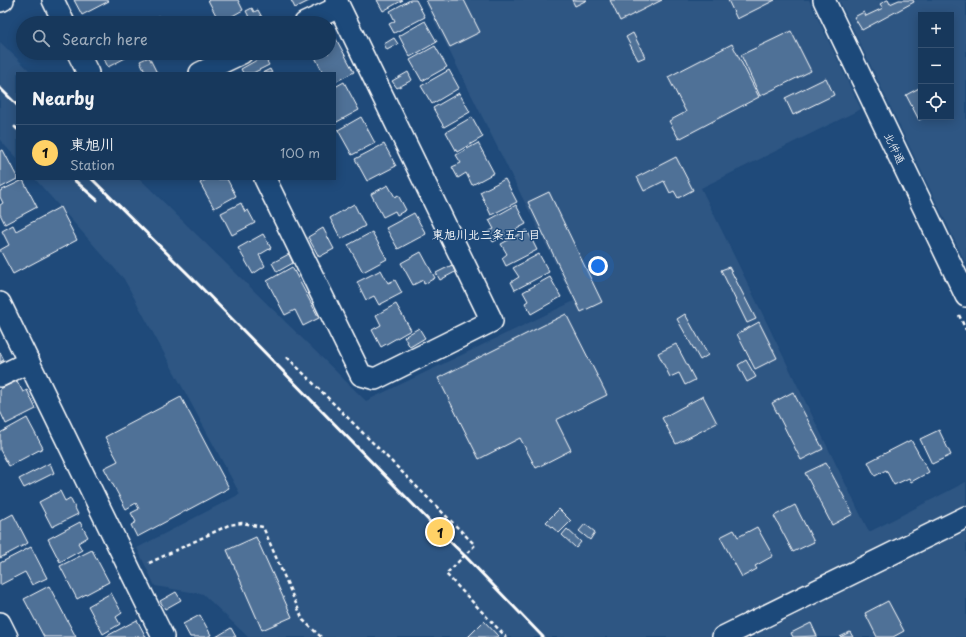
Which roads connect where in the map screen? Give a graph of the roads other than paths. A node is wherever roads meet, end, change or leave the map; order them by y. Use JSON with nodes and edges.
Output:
{"nodes":[{"id":1,"x":3,"y":0,"type":"edge"},
{"id":2,"x":53,"y":0,"type":"edge"},
{"id":3,"x":824,"y":0,"type":"edge"},
{"id":4,"x":0,"y":1,"type":"edge"},
{"id":5,"x":338,"y":3,"type":"edge"},
{"id":6,"x":61,"y":16,"type":"edge"},
{"id":7,"x":317,"y":16,"type":"edge"},
{"id":8,"x":82,"y":60,"type":"edge"},
{"id":9,"x":229,"y":60,"type":"edge"},
{"id":10,"x":208,"y":71,"type":"edge"},
{"id":11,"x":88,"y":72,"type":"edge"},
{"id":12,"x":265,"y":180,"type":"edge"},
{"id":13,"x":966,"y":296,"type":"edge"},
{"id":14,"x":0,"y":303,"type":"edge"},
{"id":15,"x":28,"y":362,"type":"junction"},
{"id":16,"x":0,"y":376,"type":"edge"},
{"id":17,"x":966,"y":517,"type":"edge"},
{"id":18,"x":0,"y":623,"type":"edge"},
{"id":19,"x":7,"y":637,"type":"edge"},
{"id":20,"x":163,"y":637,"type":"edge"},
{"id":21,"x":724,"y":637,"type":"edge"}],
"edges":[{"from":1,"to":4,"type":"street"},
{"from":2,"to":6,"type":"street"},
{"from":3,"to":13,"type":"street","name":"北仲通"},
{"from":5,"to":7,"type":"street"},
{"from":5,"to":12,"type":"street"},
{"from":8,"to":11,"type":"street"},
{"from":9,"to":10,"type":"street"},
{"from":14,"to":15,"type":"street"},
{"from":15,"to":16,"type":"street"},
{"from":15,"to":20,"type":"street"},
{"from":17,"to":21,"type":"street"},
{"from":18,"to":19,"type":"street"}]}
